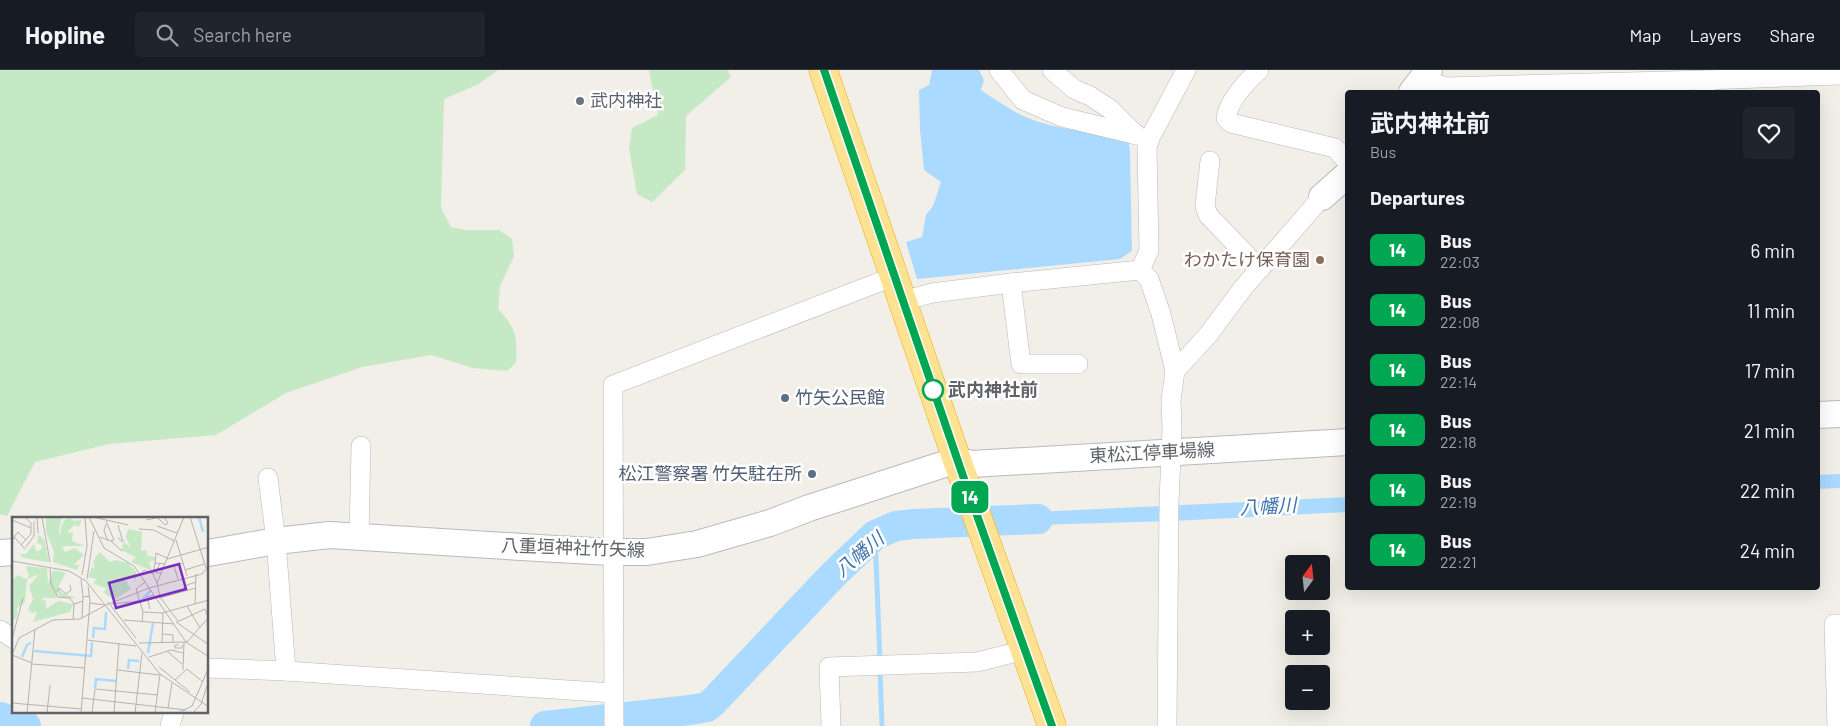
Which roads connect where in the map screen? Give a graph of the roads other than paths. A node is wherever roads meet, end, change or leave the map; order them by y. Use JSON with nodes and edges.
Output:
{"nodes":[{"id":1,"x":824,"y":70,"type":"edge"},
{"id":2,"x":999,"y":70,"type":"edge"},
{"id":3,"x":1052,"y":70,"type":"edge"},
{"id":4,"x":1186,"y":70,"type":"edge"},
{"id":5,"x":1259,"y":70,"type":"edge"},
{"id":6,"x":1840,"y":75,"type":"edge"},
{"id":7,"x":1421,"y":80,"type":"edge"},
{"id":8,"x":1706,"y":86,"type":"edge"},
{"id":9,"x":1142,"y":141,"type":"junction"},
{"id":10,"x":1345,"y":160,"type":"edge"},
{"id":11,"x":1210,"y":161,"type":"dead end"},
{"id":12,"x":1345,"y":177,"type":"edge"},
{"id":13,"x":1322,"y":198,"type":"joint"},
{"id":14,"x":1260,"y":269,"type":"junction"},
{"id":15,"x":1140,"y":270,"type":"junction"},
{"id":16,"x":1011,"y":283,"type":"junction"},
{"id":17,"x":899,"y":289,"type":"junction"},
{"id":18,"x":1078,"y":364,"type":"dead end"},
{"id":19,"x":1175,"y":371,"type":"junction"},
{"id":20,"x":1840,"y":414,"type":"edge"},
{"id":21,"x":1820,"y":415,"type":"edge"},
{"id":22,"x":1345,"y":442,"type":"edge"},
{"id":23,"x":361,"y":446,"type":"dead end"},
{"id":24,"x":1171,"y":452,"type":"junction"},
{"id":25,"x":957,"y":460,"type":"junction"},
{"id":26,"x":268,"y":478,"type":"dead end"},
{"id":27,"x":359,"y":536,"type":"junction"},
{"id":28,"x":276,"y":541,"type":"junction"},
{"id":29,"x":209,"y":552,"type":"edge"},
{"id":30,"x":612,"y":552,"type":"junction"},
{"id":31,"x":1840,"y":624,"type":"edge"},
{"id":32,"x":0,"y":630,"type":"edge"},
{"id":33,"x":12,"y":638,"type":"edge"},
{"id":34,"x":1025,"y":650,"type":"junction"},
{"id":35,"x":209,"y":668,"type":"edge"},
{"id":36,"x":286,"y":671,"type":"junction"},
{"id":37,"x":613,"y":694,"type":"junction"},
{"id":38,"x":614,"y":721,"type":"edge"},
{"id":39,"x":831,"y":726,"type":"edge"},
{"id":40,"x":1052,"y":726,"type":"edge"},
{"id":41,"x":1167,"y":726,"type":"edge"},
{"id":42,"x":1837,"y":726,"type":"edge"}],
"edges":[{"from":1,"to":17,"type":"highway"},
{"from":2,"to":9,"type":"street"},
{"from":3,"to":9,"type":"street"},
{"from":4,"to":9,"type":"street"},
{"from":5,"to":10,"type":"street"},
{"from":6,"to":8,"type":"street"},
{"from":7,"to":8,"type":"street"},
{"from":9,"to":15,"type":"street"},
{"from":11,"to":14,"type":"street"},
{"from":12,"to":13,"type":"main road"},
{"from":13,"to":14,"type":"street"},
{"from":14,"to":19,"type":"street"},
{"from":15,"to":16,"type":"street"},
{"from":15,"to":19,"type":"street"},
{"from":16,"to":17,"type":"street"},
{"from":16,"to":18,"type":"street"},
{"from":17,"to":25,"type":"highway"},
{"from":17,"to":30,"type":"street"},
{"from":19,"to":24,"type":"street"},
{"from":20,"to":21,"type":"main road"},
{"from":22,"to":24,"type":"main road","name":"東松江停車場線"},
{"from":23,"to":27,"type":"street"},
{"from":24,"to":25,"type":"main road","name":"東松江停車場線"},
{"from":24,"to":41,"type":"street"},
{"from":25,"to":30,"type":"main road","name":"八重垣神社竹矢線"},
{"from":25,"to":34,"type":"highway"},
{"from":26,"to":28,"type":"street"},
{"from":27,"to":28,"type":"main road","name":"八重垣神社竹矢線"},
{"from":27,"to":30,"type":"main road","name":"八重垣神社竹矢線"},
{"from":28,"to":29,"type":"main road","name":"八重垣神社竹矢線"},
{"from":28,"to":36,"type":"street"},
{"from":30,"to":37,"type":"street"},
{"from":31,"to":42,"type":"street"},
{"from":32,"to":33,"type":"street"},
{"from":34,"to":39,"type":"street"},
{"from":34,"to":40,"type":"highway"},
{"from":35,"to":36,"type":"street"},
{"from":36,"to":37,"type":"street"},
{"from":37,"to":38,"type":"street"}]}
